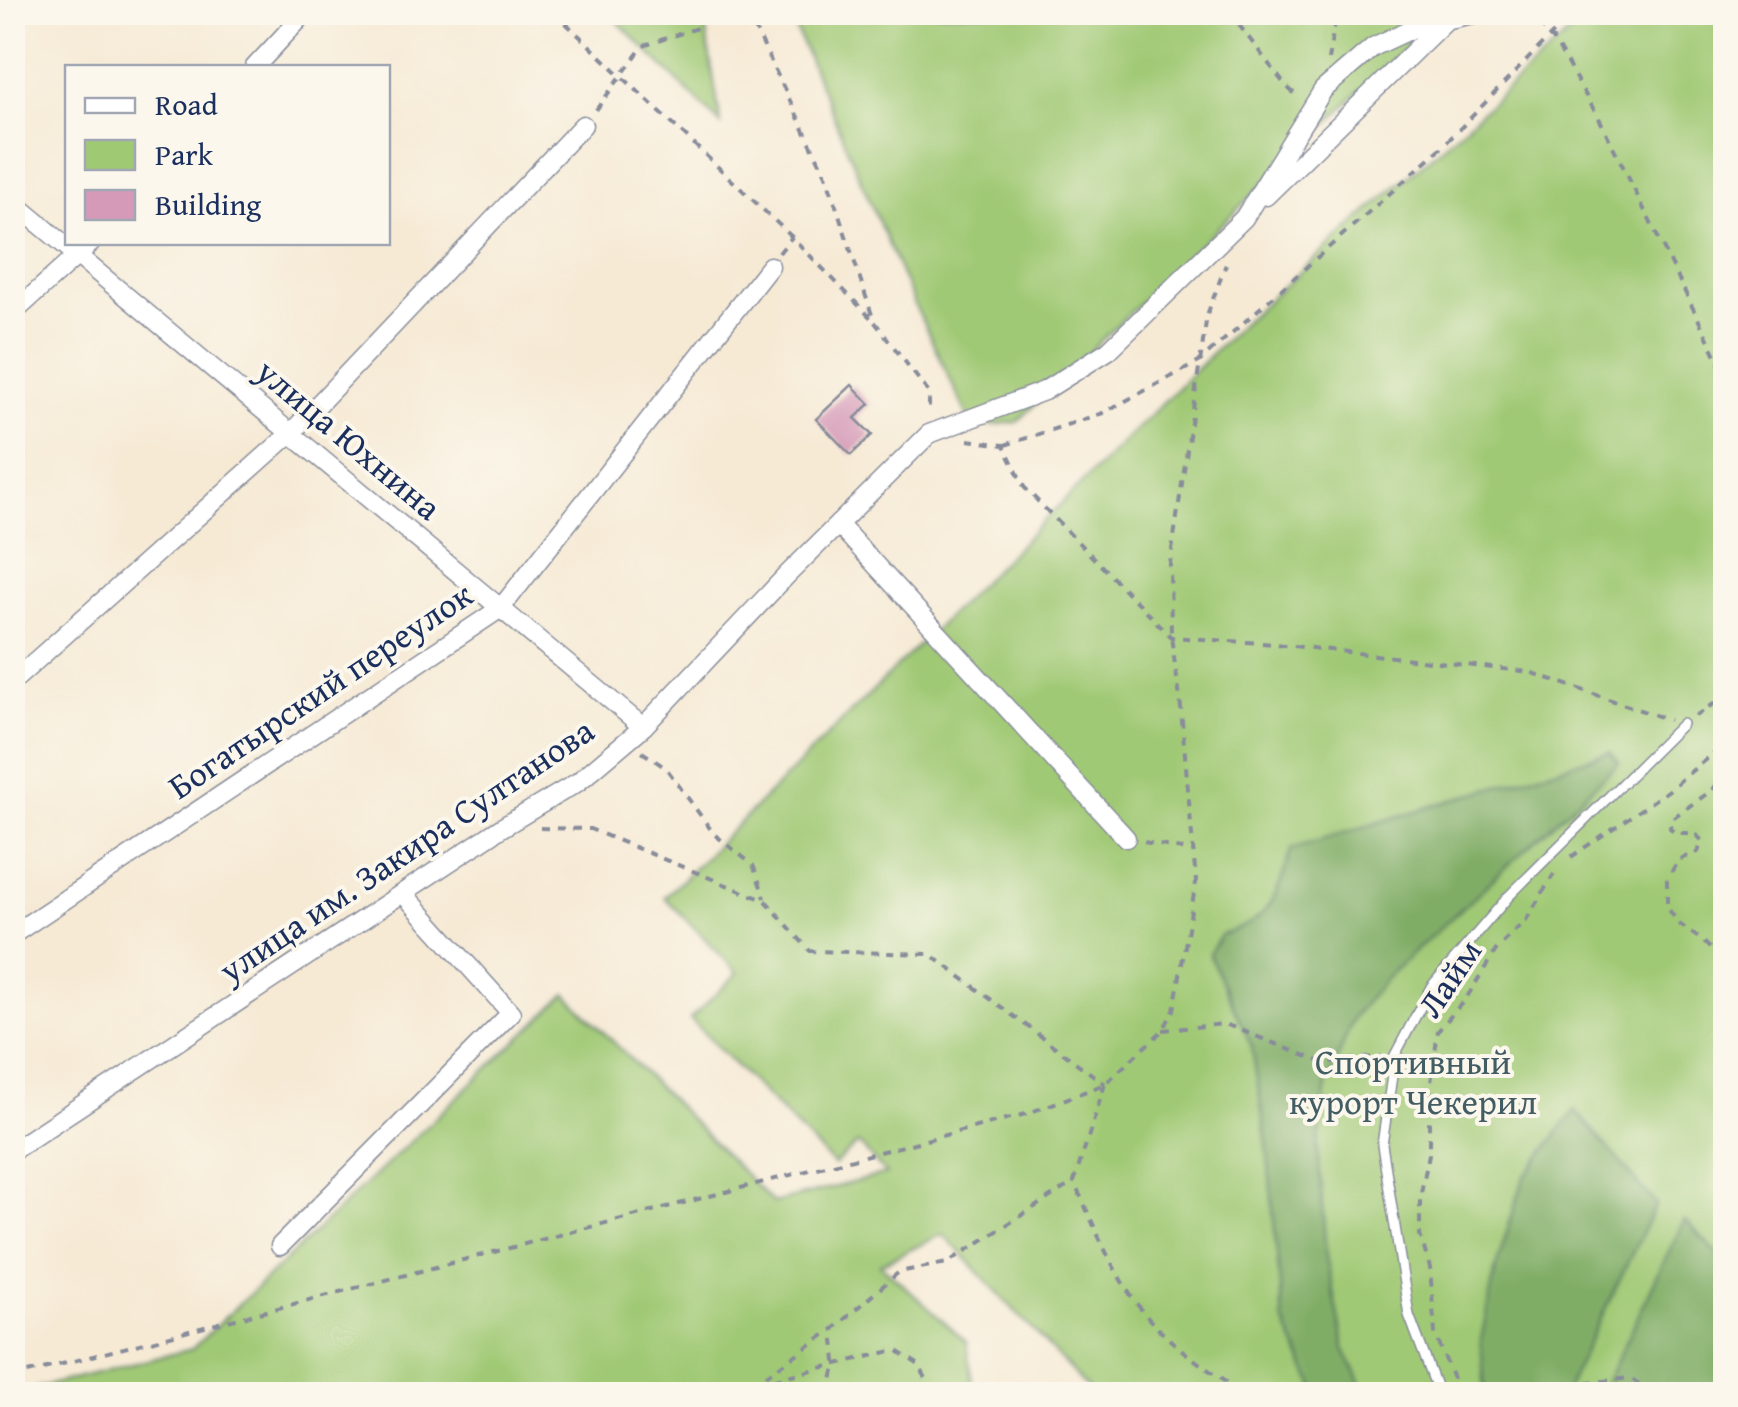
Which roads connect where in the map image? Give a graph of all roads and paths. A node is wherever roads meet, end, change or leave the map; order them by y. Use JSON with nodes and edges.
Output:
{"nodes":[{"id":1,"x":306,"y":12,"type":"edge"},
{"id":2,"x":554,"y":12,"type":"edge"},
{"id":3,"x":710,"y":12,"type":"edge"},
{"id":4,"x":747,"y":12,"type":"edge"},
{"id":5,"x":1230,"y":12,"type":"edge"},
{"id":6,"x":1337,"y":12,"type":"edge"},
{"id":7,"x":1484,"y":12,"type":"edge"},
{"id":8,"x":1528,"y":12,"type":"edge"},
{"id":9,"x":1574,"y":12,"type":"edge"},
{"id":10,"x":1448,"y":18,"type":"edge"},
{"id":11,"x":1552,"y":36,"type":"junction"},
{"id":12,"x":257,"y":65,"type":"edge"},
{"id":13,"x":623,"y":78,"type":"junction"},
{"id":14,"x":1323,"y":90,"type":"junction"},
{"id":15,"x":1311,"y":108,"type":"junction"},
{"id":16,"x":583,"y":125,"type":"joint"},
{"id":17,"x":12,"y":200,"type":"edge"},
{"id":18,"x":1244,"y":218,"type":"junction"},
{"id":19,"x":65,"y":235,"type":"edge"},
{"id":20,"x":86,"y":249,"type":"edge"},
{"id":21,"x":1232,"y":250,"type":"dead end"},
{"id":22,"x":770,"y":266,"type":"dead end"},
{"id":23,"x":12,"y":314,"type":"edge"},
{"id":24,"x":874,"y":320,"type":"junction"},
{"id":25,"x":1199,"y":362,"type":"junction"},
{"id":26,"x":1726,"y":383,"type":"edge"},
{"id":27,"x":291,"y":433,"type":"junction"},
{"id":28,"x":929,"y":434,"type":"junction"},
{"id":29,"x":966,"y":440,"type":"dead end"},
{"id":30,"x":1004,"y":445,"type":"junction"},
{"id":31,"x":838,"y":524,"type":"junction"},
{"id":32,"x":501,"y":608,"type":"junction"},
{"id":33,"x":1170,"y":637,"type":"junction"},
{"id":34,"x":12,"y":682,"type":"edge"},
{"id":35,"x":1726,"y":696,"type":"edge"},
{"id":36,"x":1682,"y":724,"type":"junction"},
{"id":37,"x":643,"y":727,"type":"junction"},
{"id":38,"x":626,"y":741,"type":"junction"},
{"id":39,"x":1726,"y":747,"type":"edge"},
{"id":40,"x":1726,"y":770,"type":"edge"},
{"id":41,"x":537,"y":828,"type":"dead end"},
{"id":42,"x":1126,"y":838,"type":"joint"},
{"id":43,"x":1193,"y":851,"type":"junction"},
{"id":44,"x":403,"y":893,"type":"junction"},
{"id":45,"x":766,"y":901,"type":"junction"},
{"id":46,"x":12,"y":934,"type":"edge"},
{"id":47,"x":1726,"y":965,"type":"edge"},
{"id":48,"x":1163,"y":1030,"type":"junction"},
{"id":49,"x":1395,"y":1055,"type":"junction"},
{"id":50,"x":1105,"y":1084,"type":"junction"},
{"id":51,"x":12,"y":1151,"type":"edge"},
{"id":52,"x":1074,"y":1182,"type":"junction"},
{"id":53,"x":280,"y":1246,"type":"dead end"},
{"id":54,"x":833,"y":1329,"type":"junction"},
{"id":55,"x":836,"y":1362,"type":"junction"},
{"id":56,"x":12,"y":1376,"type":"edge"},
{"id":57,"x":754,"y":1384,"type":"junction"},
{"id":58,"x":739,"y":1394,"type":"edge"},
{"id":59,"x":828,"y":1394,"type":"edge"},
{"id":60,"x":934,"y":1394,"type":"edge"},
{"id":61,"x":1242,"y":1394,"type":"edge"},
{"id":62,"x":1439,"y":1394,"type":"edge"},
{"id":63,"x":1458,"y":1394,"type":"edge"},
{"id":64,"x":1574,"y":1394,"type":"edge"},
{"id":65,"x":1654,"y":1394,"type":"edge"}],
"edges":[{"from":1,"to":12,"type":"street"},
{"from":2,"to":13,"type":"path"},
{"from":3,"to":13,"type":"path"},
{"from":4,"to":24,"type":"path"},
{"from":5,"to":15,"type":"path"},
{"from":6,"to":14,"type":"path"},
{"from":7,"to":10,"type":"street"},
{"from":8,"to":11,"type":"path"},
{"from":9,"to":11,"type":"path"},
{"from":10,"to":14,"type":"street"},
{"from":10,"to":18,"type":"street"},
{"from":11,"to":25,"type":"path"},
{"from":11,"to":26,"type":"path"},
{"from":13,"to":16,"type":"path"},
{"from":13,"to":24,"type":"path"},
{"from":14,"to":15,"type":"street"},
{"from":15,"to":18,"type":"street"},
{"from":16,"to":27,"type":"street"},
{"from":17,"to":19,"type":"street","name":"улица Юхнина"},
{"from":18,"to":28,"type":"street"},
{"from":20,"to":23,"type":"street"},
{"from":20,"to":27,"type":"street","name":"улица Юхнина"},
{"from":21,"to":25,"type":"path"},
{"from":22,"to":32,"type":"street","name":"Богатырский переулок"},
{"from":24,"to":28,"type":"path"},
{"from":25,"to":30,"type":"path"},
{"from":25,"to":33,"type":"path"},
{"from":27,"to":32,"type":"street","name":"улица Юхнина"},
{"from":27,"to":34,"type":"street"},
{"from":28,"to":31,"type":"street","name":"улица им. Закира Султанова"},
{"from":29,"to":30,"type":"path"},
{"from":30,"to":33,"type":"path"},
{"from":31,"to":37,"type":"street","name":"улица им. Закира Султанова"},
{"from":31,"to":42,"type":"street"},
{"from":32,"to":37,"type":"street","name":"улица Юхнина"},
{"from":32,"to":46,"type":"street","name":"Богатырский переулок"},
{"from":33,"to":36,"type":"path"},
{"from":33,"to":43,"type":"path"},
{"from":35,"to":36,"type":"path"},
{"from":36,"to":49,"type":"lane"},
{"from":37,"to":38,"type":"street","name":"улица им. Закира Султанова"},
{"from":38,"to":44,"type":"street","name":"улица им. Закира Султанова"},
{"from":38,"to":45,"type":"path"},
{"from":39,"to":63,"type":"path","name":"Лайм"},
{"from":40,"to":47,"type":"path"},
{"from":41,"to":45,"type":"path"},
{"from":42,"to":43,"type":"path"},
{"from":43,"to":48,"type":"path"},
{"from":44,"to":51,"type":"street","name":"улица им. Закира Султанова"},
{"from":44,"to":53,"type":"street"},
{"from":45,"to":50,"type":"path"},
{"from":48,"to":49,"type":"path"},
{"from":48,"to":50,"type":"path"},
{"from":49,"to":62,"type":"lane"},
{"from":50,"to":52,"type":"path"},
{"from":50,"to":56,"type":"path"},
{"from":52,"to":54,"type":"path"},
{"from":52,"to":61,"type":"path"},
{"from":54,"to":55,"type":"path"},
{"from":54,"to":57,"type":"path"},
{"from":55,"to":57,"type":"path"},
{"from":55,"to":59,"type":"path"},
{"from":55,"to":60,"type":"path"},
{"from":57,"to":58,"type":"path"},
{"from":64,"to":65,"type":"path"}]}
